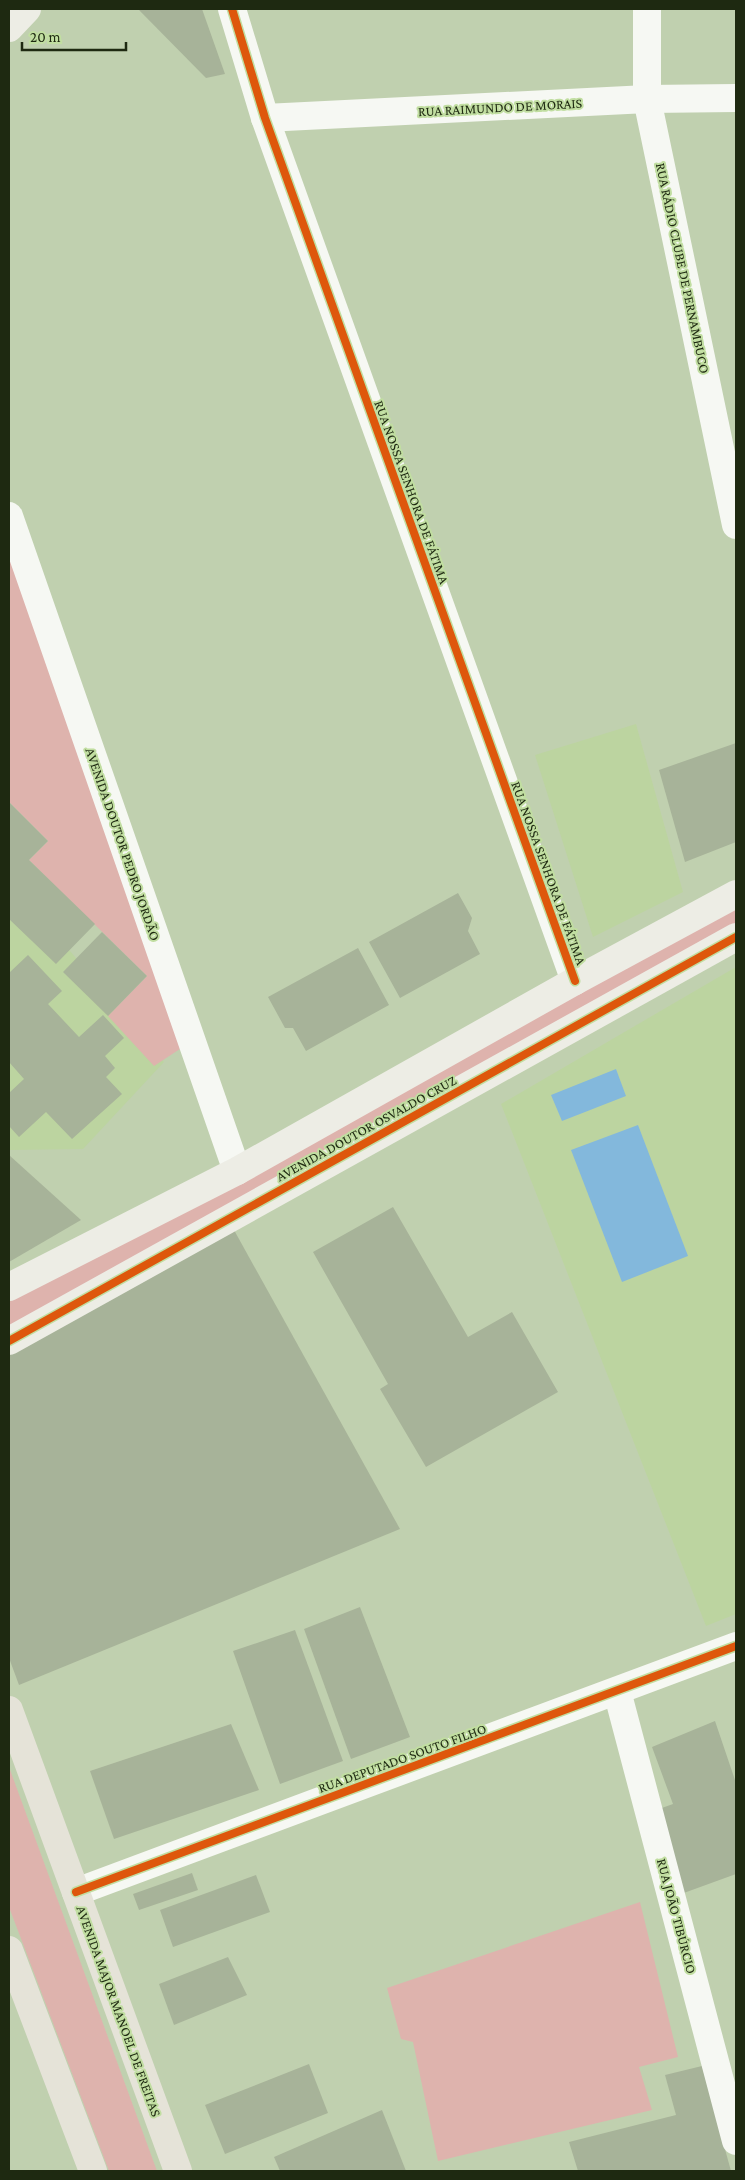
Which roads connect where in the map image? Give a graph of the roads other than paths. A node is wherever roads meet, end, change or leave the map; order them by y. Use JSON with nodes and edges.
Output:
{"nodes":[{"id":1,"x":27,"y":9,"type":"edge"},
{"id":2,"x":232,"y":9,"type":"edge"},
{"id":3,"x":646,"y":9,"type":"edge"},
{"id":4,"x":9,"y":28,"type":"edge"},
{"id":5,"x":736,"y":98,"type":"edge"},
{"id":6,"x":648,"y":99,"type":"junction"},
{"id":7,"x":265,"y":118,"type":"junction"},
{"id":8,"x":9,"y":518,"type":"edge"},
{"id":9,"x":736,"y":525,"type":"edge"},
{"id":10,"x":736,"y":894,"type":"edge"},
{"id":11,"x":736,"y":937,"type":"edge"},
{"id":12,"x":575,"y":981,"type":"junction"},
{"id":13,"x":237,"y":1171,"type":"junction"},
{"id":14,"x":9,"y":1287,"type":"edge"},
{"id":15,"x":9,"y":1341,"type":"edge"},
{"id":16,"x":736,"y":1646,"type":"edge"},
{"id":17,"x":617,"y":1690,"type":"junction"},
{"id":18,"x":9,"y":1710,"type":"edge"},
{"id":19,"x":76,"y":1892,"type":"junction"},
{"id":20,"x":9,"y":1950,"type":"edge"},
{"id":21,"x":736,"y":2141,"type":"edge"},
{"id":22,"x":93,"y":2171,"type":"edge"},
{"id":23,"x":178,"y":2171,"type":"edge"}],
"edges":[{"from":1,"to":4,"type":"street"},
{"from":2,"to":7,"type":"street","name":"RUA NOSSA SENHORA DE FÁTIMA"},
{"from":3,"to":6,"type":"street","name":"RUA RÁDIO CLUBE DE PERNAMBUCO"},
{"from":5,"to":6,"type":"street","name":"RUA RAIMUNDO DE MORAIS"},
{"from":6,"to":7,"type":"street","name":"RUA RAIMUNDO DE MORAIS"},
{"from":6,"to":9,"type":"street","name":"RUA RÁDIO CLUBE DE PERNAMBUCO"},
{"from":7,"to":12,"type":"street","name":"RUA NOSSA SENHORA DE FÁTIMA"},
{"from":8,"to":13,"type":"street","name":"AVENIDA DOUTOR PEDRO JORDÃO"},
{"from":10,"to":12,"type":"street","name":"AVENIDA DOUTOR OSVALDO CRUZ"},
{"from":11,"to":15,"type":"street","name":"AVENIDA DOUTOR OSVALDO CRUZ"},
{"from":12,"to":13,"type":"street","name":"AVENIDA DOUTOR OSVALDO CRUZ"},
{"from":13,"to":14,"type":"street","name":"AVENIDA DOUTOR OSVALDO CRUZ"},
{"from":16,"to":17,"type":"street","name":"RUA DEPUTADO SOUTO FILHO"},
{"from":17,"to":19,"type":"street","name":"RUA DEPUTADO SOUTO FILHO"},
{"from":17,"to":21,"type":"street","name":"RUA JOÃO TIBÚRCIO"},
{"from":18,"to":19,"type":"main road","name":"AVENIDA MAJOR MANOEL DE FREITAS"},
{"from":19,"to":23,"type":"main road","name":"AVENIDA MAJOR MANOEL DE FREITAS"},
{"from":20,"to":22,"type":"main road"}]}
